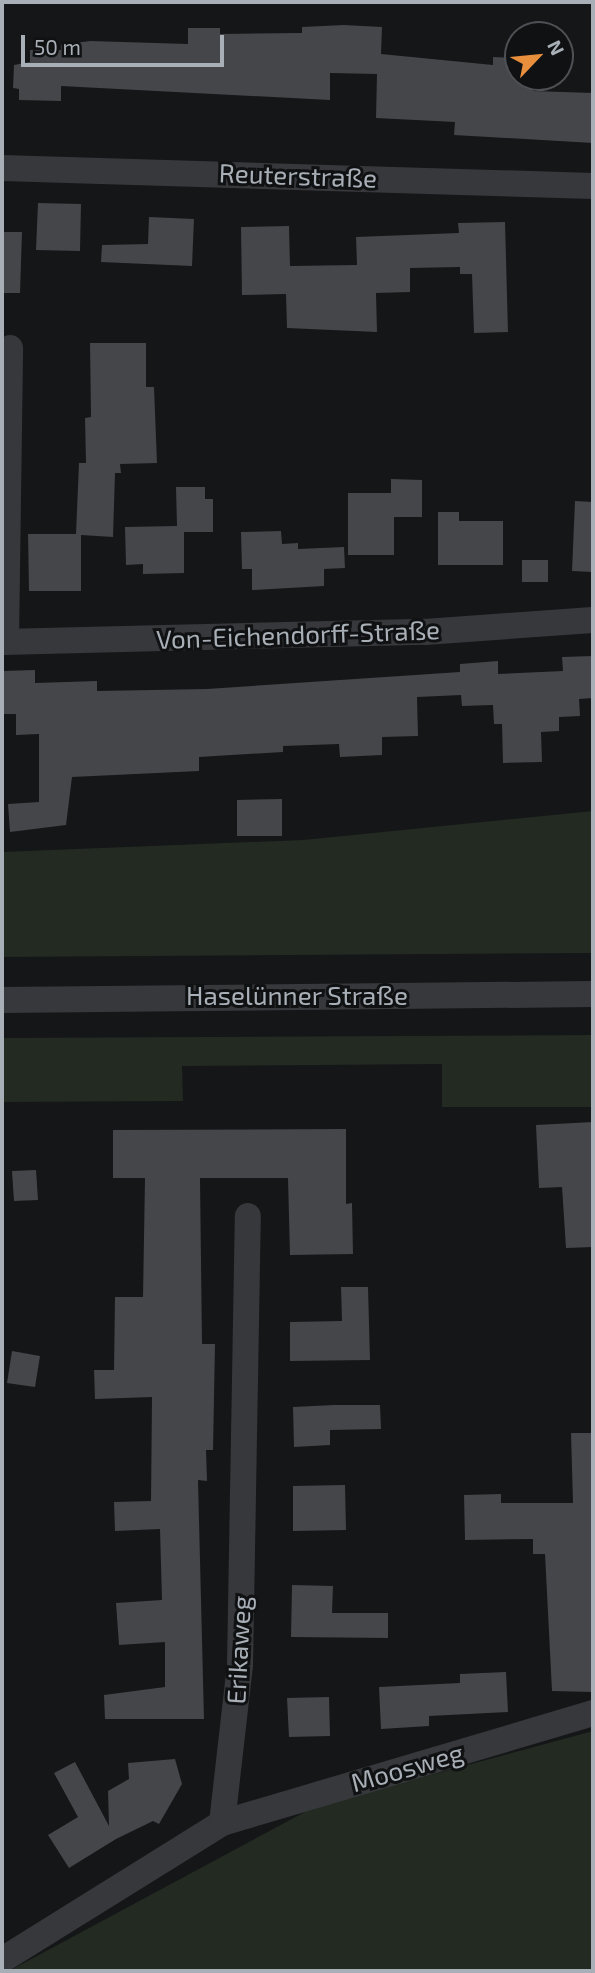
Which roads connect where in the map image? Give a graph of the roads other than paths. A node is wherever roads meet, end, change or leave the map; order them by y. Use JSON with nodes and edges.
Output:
{"nodes":[{"id":1,"x":2,"y":168,"type":"edge"},
{"id":2,"x":593,"y":186,"type":"edge"},
{"id":3,"x":10,"y":348,"type":"dead end"},
{"id":4,"x":593,"y":620,"type":"edge"},
{"id":5,"x":4,"y":642,"type":"edge"},
{"id":6,"x":593,"y":994,"type":"edge"},
{"id":7,"x":2,"y":1000,"type":"edge"},
{"id":8,"x":248,"y":1216,"type":"dead end"},
{"id":9,"x":593,"y":1713,"type":"edge"},
{"id":10,"x":222,"y":1823,"type":"junction"},
{"id":11,"x":2,"y":1960,"type":"edge"}],
"edges":[{"from":1,"to":2,"type":"street","name":"Reuterstraße"},
{"from":3,"to":5,"type":"street"},
{"from":4,"to":5,"type":"street","name":"Von-Eichendorff-Straße"},
{"from":6,"to":7,"type":"street","name":"Haselünner Straße"},
{"from":8,"to":10,"type":"street","name":"Erikaweg"},
{"from":9,"to":10,"type":"street","name":"Moosweg"},
{"from":10,"to":11,"type":"street"}]}
